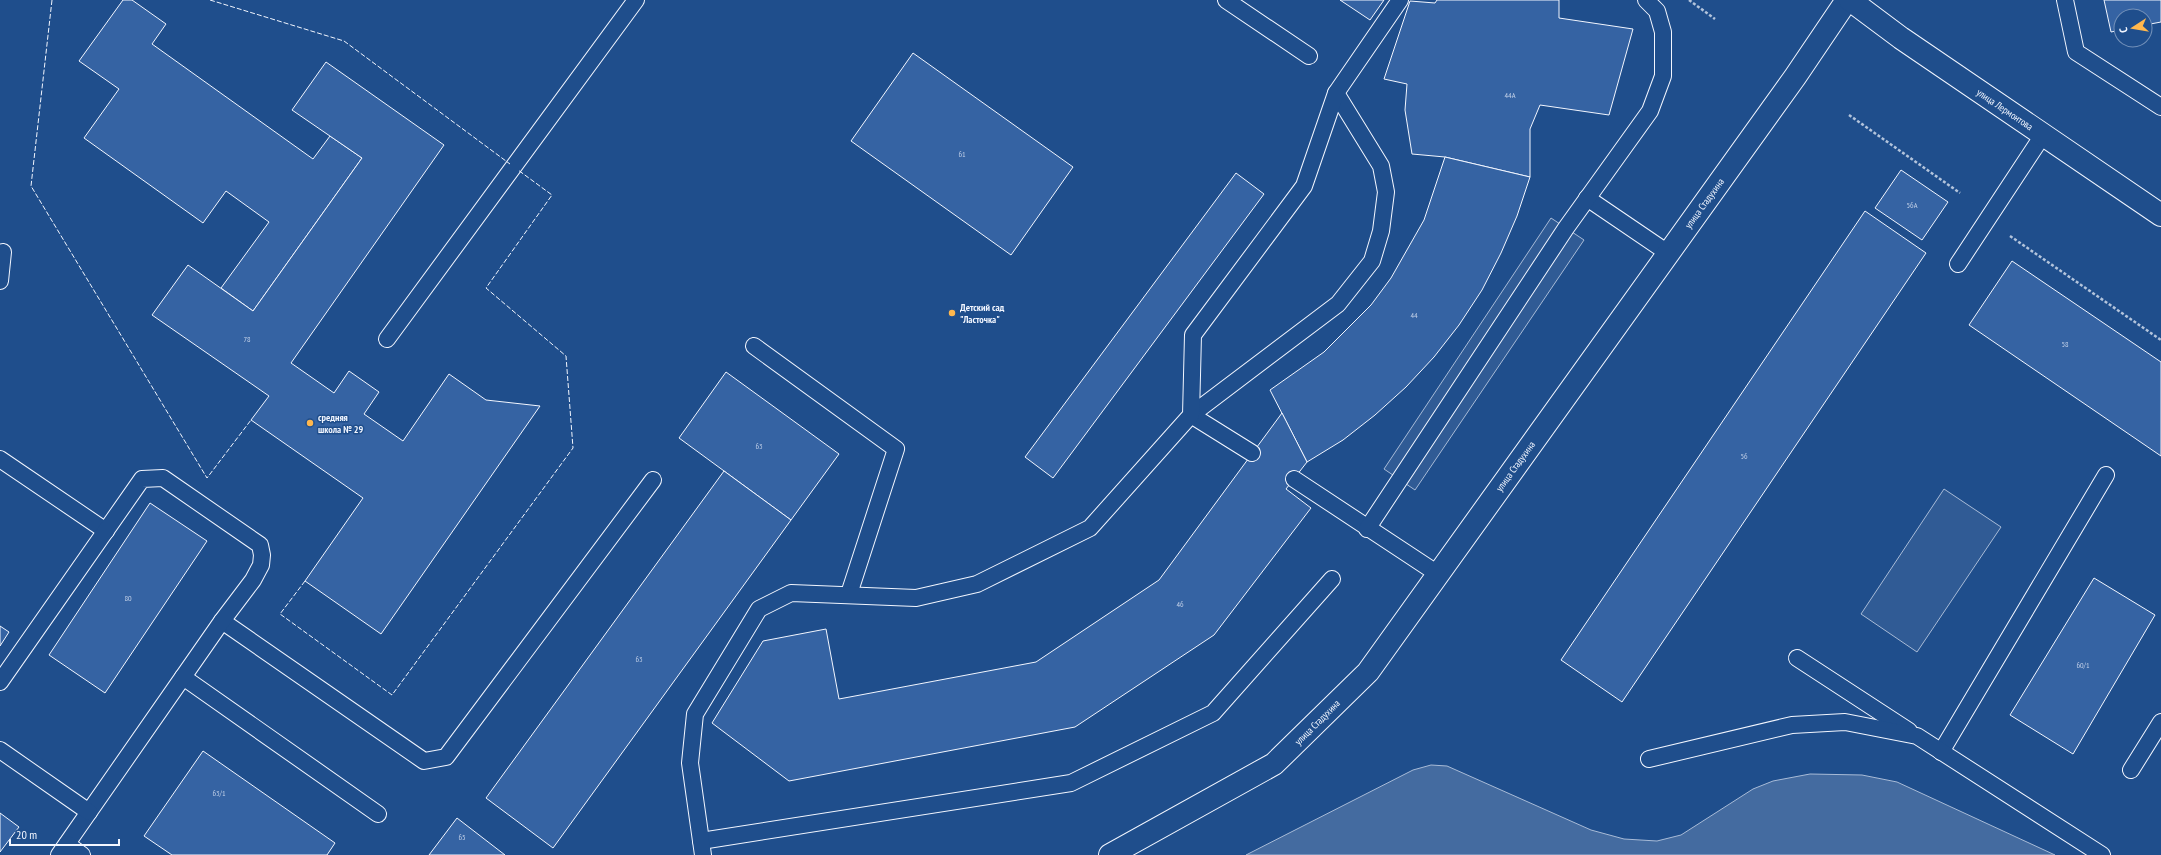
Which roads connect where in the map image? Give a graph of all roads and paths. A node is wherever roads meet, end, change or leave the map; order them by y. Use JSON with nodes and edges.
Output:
{"nodes":[{"id":1,"x":636,"y":0,"type":"edge"},
{"id":2,"x":1226,"y":0,"type":"edge"},
{"id":3,"x":1400,"y":0,"type":"edge"},
{"id":4,"x":1646,"y":0,"type":"edge"},
{"id":5,"x":1689,"y":0,"type":"edge"},
{"id":6,"x":1848,"y":0,"type":"edge"},
{"id":7,"x":2064,"y":0,"type":"edge"},
{"id":8,"x":1715,"y":19,"type":"dead end"},
{"id":9,"x":1310,"y":56,"type":"dead end"},
{"id":10,"x":1336,"y":93,"type":"junction"},
{"id":11,"x":2161,"y":107,"type":"edge"},
{"id":12,"x":1849,"y":115,"type":"dead end"},
{"id":13,"x":2043,"y":135,"type":"junction"},
{"id":14,"x":1960,"y":193,"type":"dead end"},
{"id":15,"x":1587,"y":198,"type":"junction"},
{"id":16,"x":2161,"y":215,"type":"edge"},
{"id":17,"x":2009,"y":236,"type":"dead end"},
{"id":18,"x":3,"y":252,"type":"dead end"},
{"id":19,"x":1668,"y":253,"type":"junction"},
{"id":20,"x":1958,"y":264,"type":"dead end"},
{"id":21,"x":0,"y":281,"type":"edge"},
{"id":22,"x":387,"y":339,"type":"dead end"},
{"id":23,"x":2161,"y":340,"type":"edge"},
{"id":24,"x":754,"y":346,"type":"dead end"},
{"id":25,"x":1191,"y":415,"type":"junction"},
{"id":26,"x":1252,"y":453,"type":"dead end"},
{"id":27,"x":0,"y":459,"type":"edge"},
{"id":28,"x":2106,"y":475,"type":"dead end"},
{"id":29,"x":1294,"y":479,"type":"dead end"},
{"id":30,"x":653,"y":480,"type":"dead end"},
{"id":31,"x":1367,"y":529,"type":"junction"},
{"id":32,"x":106,"y":530,"type":"junction"},
{"id":33,"x":1438,"y":574,"type":"junction"},
{"id":34,"x":1332,"y":579,"type":"dead end"},
{"id":35,"x":849,"y":594,"type":"junction"},
{"id":36,"x":222,"y":621,"type":"junction"},
{"id":37,"x":1797,"y":658,"type":"dead end"},
{"id":38,"x":183,"y":677,"type":"junction"},
{"id":39,"x":0,"y":682,"type":"edge"},
{"id":40,"x":2161,"y":722,"type":"edge"},
{"id":41,"x":1917,"y":736,"type":"junction"},
{"id":42,"x":0,"y":750,"type":"edge"},
{"id":43,"x":1942,"y":752,"type":"junction"},
{"id":44,"x":1649,"y":758,"type":"dead end"},
{"id":45,"x":2131,"y":770,"type":"dead end"},
{"id":46,"x":89,"y":812,"type":"junction"},
{"id":47,"x":378,"y":814,"type":"dead end"},
{"id":48,"x":702,"y":848,"type":"edge"},
{"id":49,"x":63,"y":849,"type":"edge"},
{"id":50,"x":82,"y":855,"type":"edge"},
{"id":51,"x":1110,"y":855,"type":"edge"},
{"id":52,"x":2102,"y":855,"type":"edge"}],
"edges":[{"from":1,"to":22,"type":"lane"},
{"from":2,"to":9,"type":"lane"},
{"from":3,"to":10,"type":"lane"},
{"from":4,"to":15,"type":"lane"},
{"from":5,"to":8,"type":"path"},
{"from":6,"to":13,"type":"street","name":"улица Лермонтова"},
{"from":6,"to":19,"type":"street","name":"улица Стадухина"},
{"from":7,"to":11,"type":"lane"},
{"from":10,"to":25,"type":"lane"},
{"from":10,"to":25,"type":"lane"},
{"from":12,"to":14,"type":"path"},
{"from":13,"to":16,"type":"street","name":"улица Лермонтова"},
{"from":13,"to":20,"type":"lane"},
{"from":15,"to":19,"type":"lane"},
{"from":15,"to":31,"type":"lane"},
{"from":17,"to":23,"type":"path"},
{"from":18,"to":21,"type":"lane"},
{"from":19,"to":33,"type":"street","name":"улица Стадухина"},
{"from":24,"to":35,"type":"lane"},
{"from":25,"to":26,"type":"lane"},
{"from":25,"to":35,"type":"lane"},
{"from":27,"to":32,"type":"lane"},
{"from":28,"to":43,"type":"lane"},
{"from":29,"to":31,"type":"lane"},
{"from":30,"to":36,"type":"lane"},
{"from":31,"to":33,"type":"lane"},
{"from":32,"to":36,"type":"lane"},
{"from":32,"to":39,"type":"lane"},
{"from":33,"to":51,"type":"street","name":"улица Стадухина"},
{"from":34,"to":48,"type":"lane"},
{"from":35,"to":48,"type":"lane"},
{"from":36,"to":38,"type":"lane"},
{"from":37,"to":41,"type":"lane"},
{"from":38,"to":46,"type":"lane"},
{"from":38,"to":47,"type":"lane"},
{"from":40,"to":45,"type":"lane"},
{"from":41,"to":43,"type":"lane"},
{"from":41,"to":44,"type":"lane"},
{"from":42,"to":46,"type":"lane"},
{"from":43,"to":52,"type":"lane"},
{"from":46,"to":49,"type":"lane"},
{"from":49,"to":50,"type":"lane"}]}
